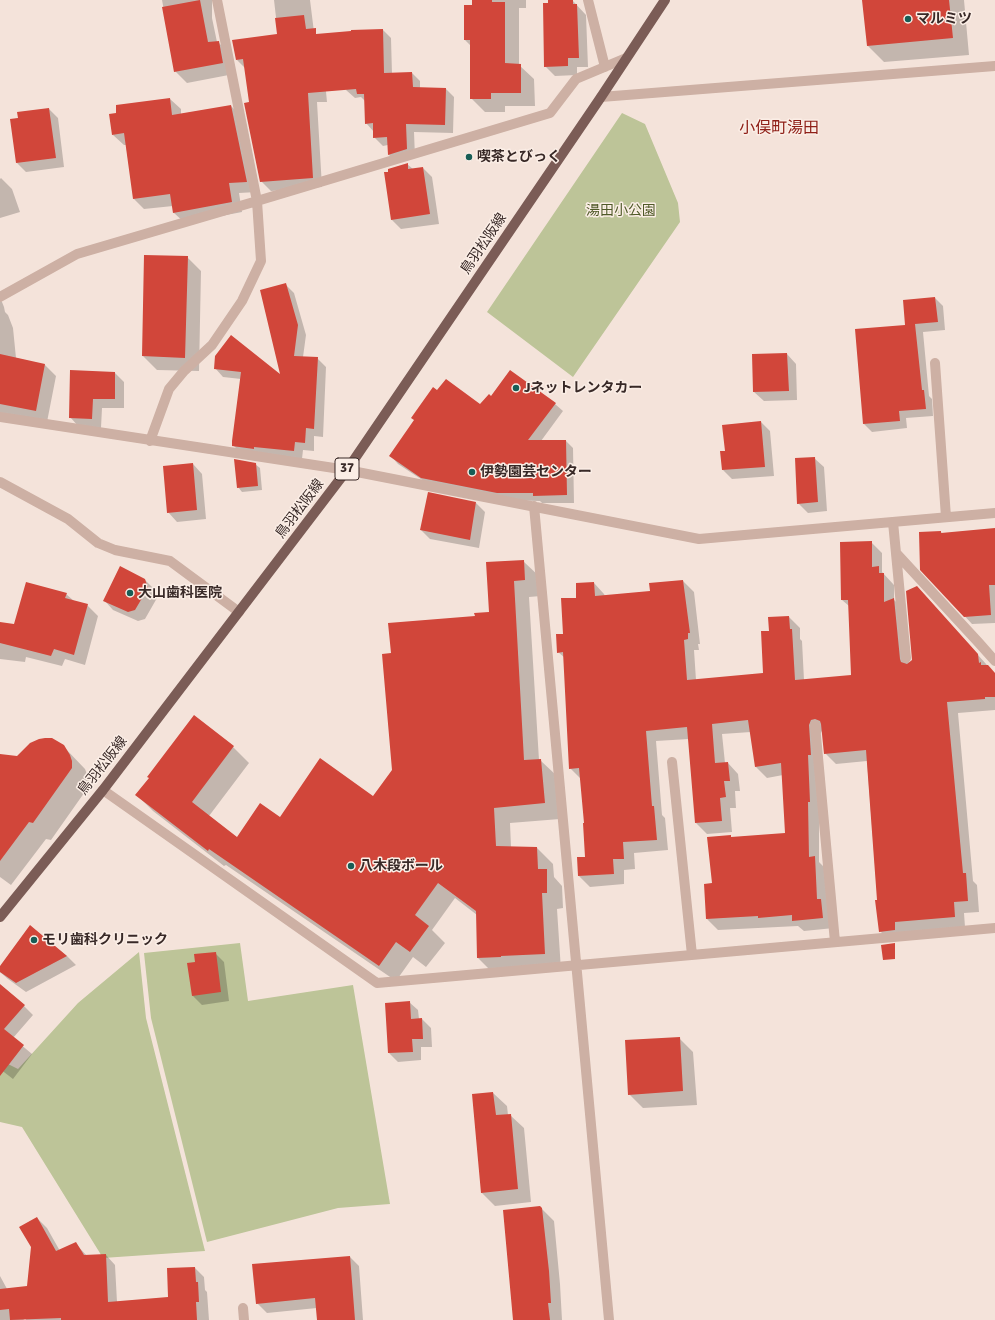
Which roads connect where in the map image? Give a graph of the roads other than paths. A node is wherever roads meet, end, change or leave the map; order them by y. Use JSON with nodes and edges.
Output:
{"nodes":[{"id":1,"x":217,"y":0,"type":"edge"},
{"id":2,"x":588,"y":0,"type":"edge"},
{"id":3,"x":665,"y":0,"type":"edge"},
{"id":4,"x":626,"y":58,"type":"junction"},
{"id":5,"x":995,"y":66,"type":"edge"},
{"id":6,"x":605,"y":68,"type":"junction"},
{"id":7,"x":601,"y":97,"type":"junction"},
{"id":8,"x":258,"y":202,"type":"junction"},
{"id":9,"x":0,"y":297,"type":"edge"},
{"id":10,"x":935,"y":362,"type":"dead end"},
{"id":11,"x":0,"y":417,"type":"edge"},
{"id":12,"x":150,"y":441,"type":"junction"},
{"id":13,"x":346,"y":470,"type":"junction"},
{"id":14,"x":0,"y":482,"type":"edge"},
{"id":15,"x":534,"y":506,"type":"junction"},
{"id":16,"x":995,"y":513,"type":"edge"},
{"id":17,"x":946,"y":517,"type":"junction"},
{"id":18,"x":893,"y":522,"type":"junction"},
{"id":19,"x":896,"y":553,"type":"junction"},
{"id":20,"x":239,"y":612,"type":"junction"},
{"id":21,"x":906,"y":658,"type":"dead end"},
{"id":22,"x":995,"y":661,"type":"edge"},
{"id":23,"x":815,"y":725,"type":"dead end"},
{"id":24,"x":672,"y":762,"type":"dead end"},
{"id":25,"x":103,"y":790,"type":"junction"},
{"id":26,"x":0,"y":917,"type":"edge"},
{"id":27,"x":995,"y":928,"type":"edge"},
{"id":28,"x":835,"y":942,"type":"junction"},
{"id":29,"x":692,"y":955,"type":"junction"},
{"id":30,"x":576,"y":966,"type":"junction"},
{"id":31,"x":243,"y":1308,"type":"dead end"},
{"id":32,"x":244,"y":1320,"type":"edge"},
{"id":33,"x":609,"y":1320,"type":"edge"}],
"edges":[{"from":1,"to":8,"type":"street"},
{"from":2,"to":6,"type":"street"},
{"from":3,"to":4,"type":"main road","name":"鳥羽松阪線","number":"37"},
{"from":4,"to":6,"type":"street"},
{"from":4,"to":7,"type":"main road","name":"鳥羽松阪線","number":"37"},
{"from":5,"to":7,"type":"street"},
{"from":6,"to":8,"type":"street"},
{"from":7,"to":13,"type":"main road","name":"鳥羽松阪線","number":"37"},
{"from":8,"to":9,"type":"street"},
{"from":8,"to":12,"type":"street"},
{"from":10,"to":17,"type":"street"},
{"from":11,"to":12,"type":"street"},
{"from":12,"to":13,"type":"street"},
{"from":13,"to":15,"type":"street"},
{"from":13,"to":20,"type":"main road","name":"鳥羽松阪線","number":"37"},
{"from":14,"to":20,"type":"street"},
{"from":15,"to":18,"type":"street"},
{"from":15,"to":30,"type":"street"},
{"from":16,"to":17,"type":"street"},
{"from":17,"to":18,"type":"street"},
{"from":18,"to":19,"type":"street"},
{"from":19,"to":21,"type":"street"},
{"from":19,"to":22,"type":"street"},
{"from":20,"to":25,"type":"main road","name":"鳥羽松阪線","number":"37"},
{"from":23,"to":28,"type":"street"},
{"from":24,"to":29,"type":"street"},
{"from":25,"to":26,"type":"main road","name":"鳥羽松阪線","number":"37"},
{"from":25,"to":30,"type":"street"},
{"from":27,"to":28,"type":"street"},
{"from":28,"to":29,"type":"street"},
{"from":29,"to":30,"type":"street"},
{"from":30,"to":33,"type":"street"},
{"from":31,"to":32,"type":"street"}]}
